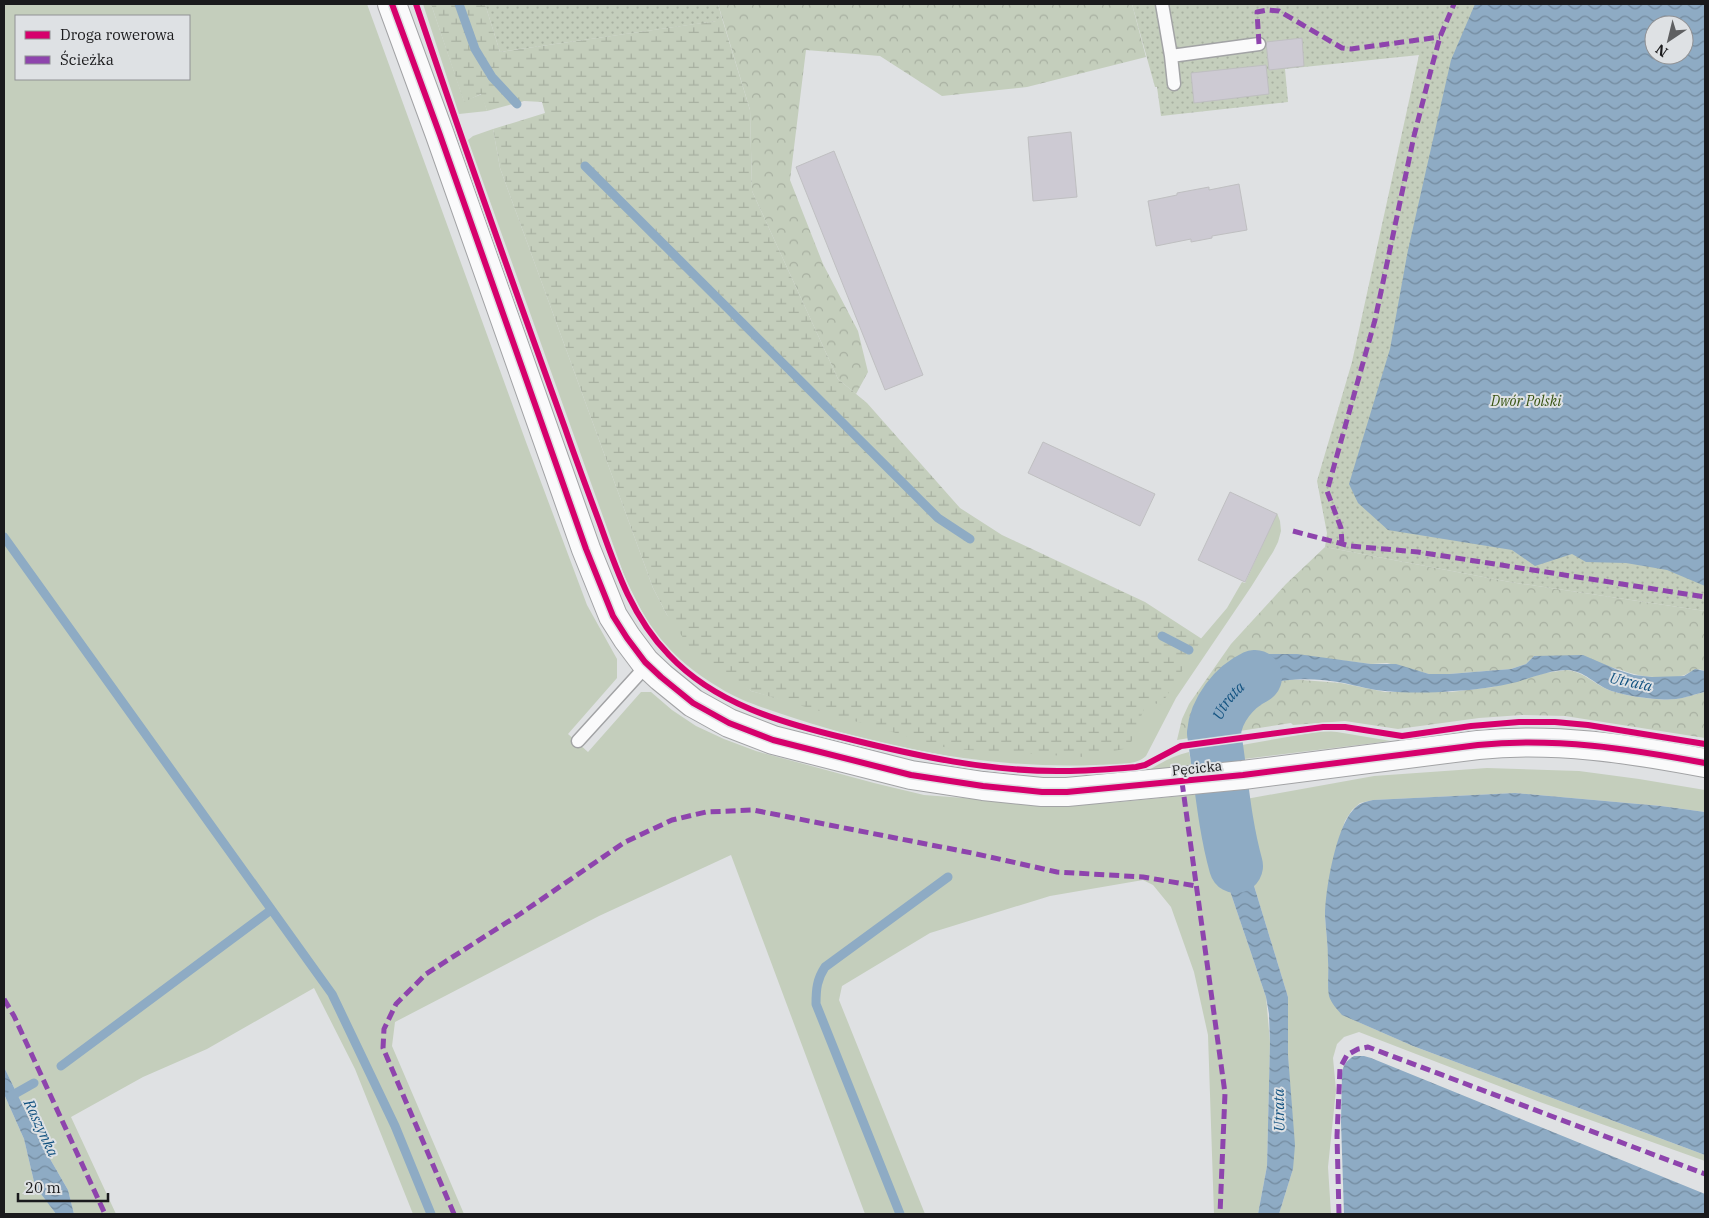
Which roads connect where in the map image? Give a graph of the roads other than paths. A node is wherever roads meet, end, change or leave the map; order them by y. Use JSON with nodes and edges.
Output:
{"nodes":[{"id":1,"x":392,"y":4,"type":"edge"},
{"id":2,"x":1162,"y":4,"type":"edge"},
{"id":3,"x":1259,"y":44,"type":"dead end"},
{"id":4,"x":1171,"y":56,"type":"junction"},
{"id":5,"x":1174,"y":84,"type":"dead end"},
{"id":6,"x":648,"y":664,"type":"junction"},
{"id":7,"x":578,"y":741,"type":"dead end"},
{"id":8,"x":1705,"y":763,"type":"edge"}],
"edges":[{"from":1,"to":6,"type":"street","name":"Pęcicka"},
{"from":2,"to":4,"type":"lane"},
{"from":3,"to":4,"type":"lane"},
{"from":4,"to":5,"type":"lane"},
{"from":6,"to":7,"type":"lane"},
{"from":6,"to":8,"type":"street","name":"Pęcicka"}]}
